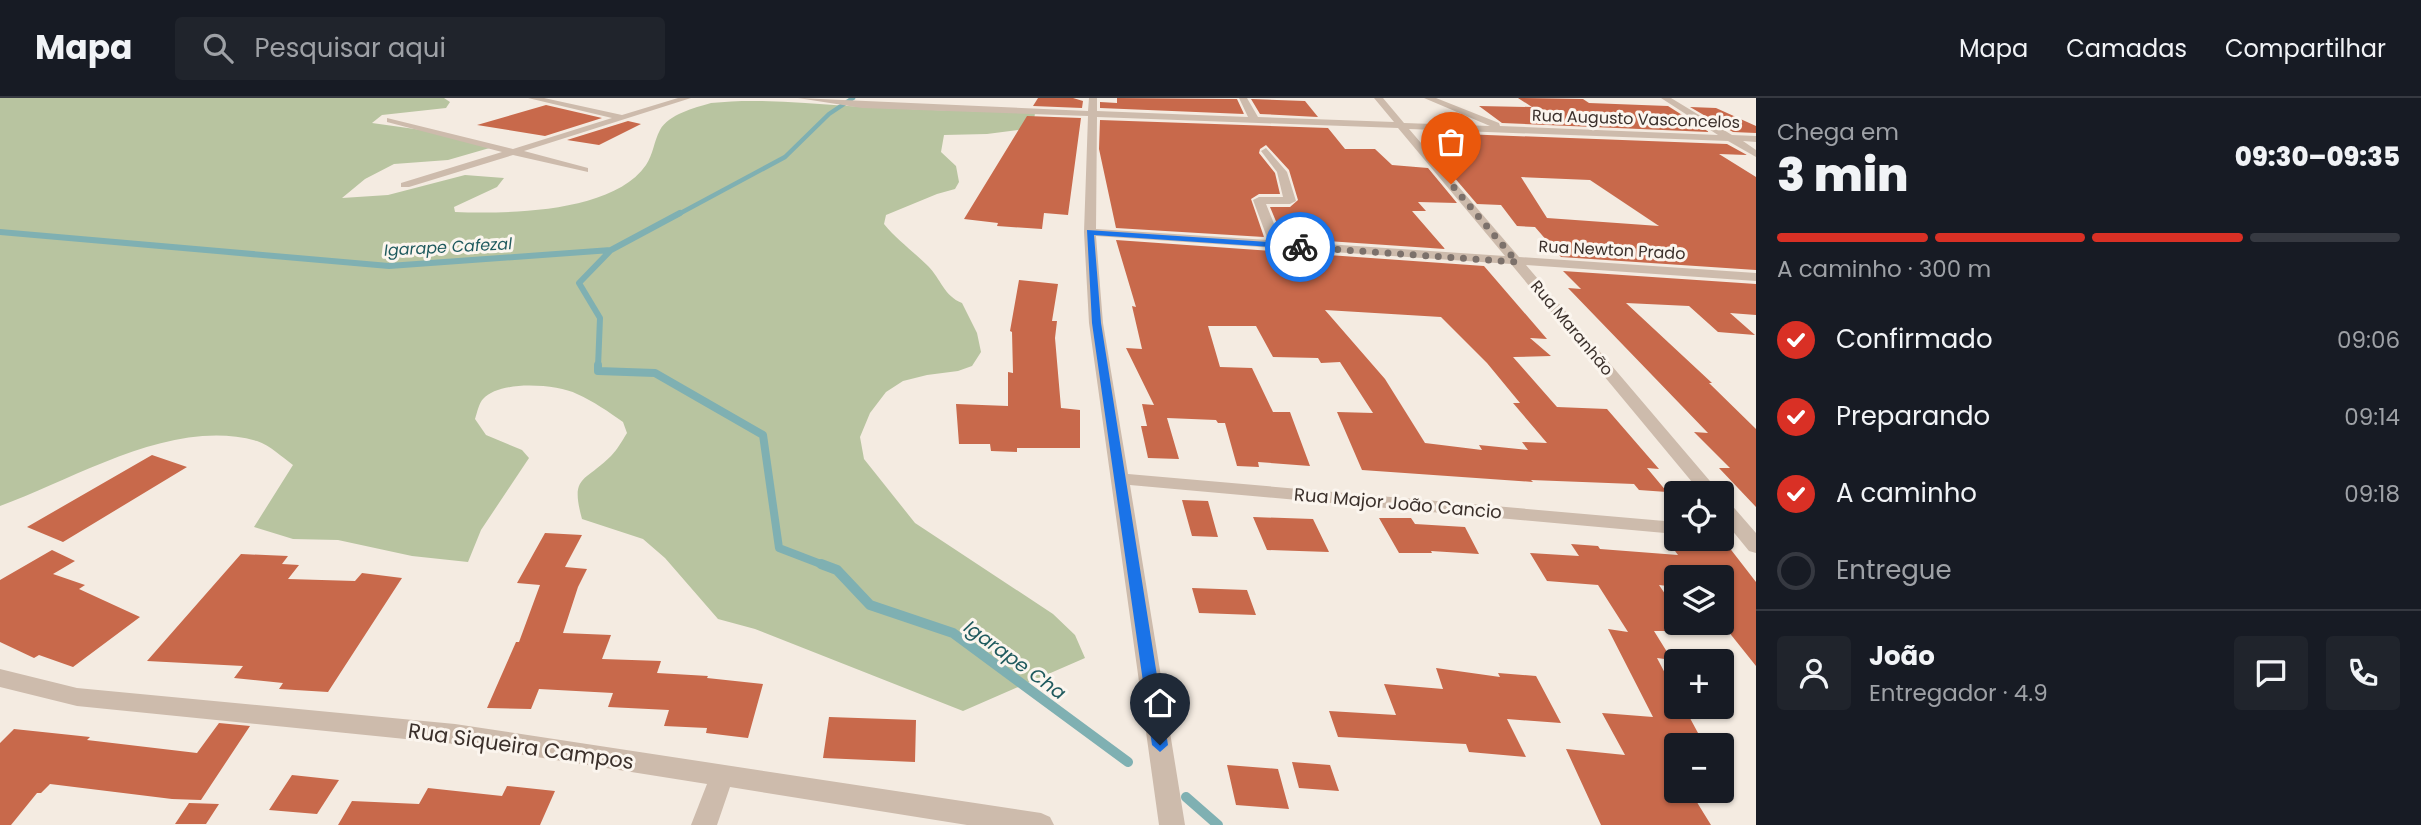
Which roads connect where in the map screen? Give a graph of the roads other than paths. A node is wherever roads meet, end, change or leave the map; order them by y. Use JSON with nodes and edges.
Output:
{"nodes":[{"id":1,"x":532,"y":98,"type":"edge"},
{"id":2,"x":687,"y":98,"type":"edge"},
{"id":3,"x":802,"y":98,"type":"edge"},
{"id":4,"x":1243,"y":98,"type":"edge"},
{"id":5,"x":1378,"y":98,"type":"edge"},
{"id":6,"x":1428,"y":98,"type":"edge"},
{"id":7,"x":1665,"y":98,"type":"edge"},
{"id":8,"x":808,"y":99,"type":"edge"},
{"id":9,"x":1094,"y":105,"type":"edge"},
{"id":10,"x":623,"y":117,"type":"junction"},
{"id":11,"x":1254,"y":119,"type":"junction"},
{"id":12,"x":390,"y":120,"type":"dead end"},
{"id":13,"x":1400,"y":125,"type":"junction"},
{"id":14,"x":1505,"y":129,"type":"junction"},
{"id":15,"x":1731,"y":138,"type":"junction"},
{"id":16,"x":1756,"y":139,"type":"edge"},
{"id":17,"x":512,"y":151,"type":"junction"},
{"id":18,"x":1266,"y":151,"type":"dead end"},
{"id":19,"x":1756,"y":154,"type":"edge"},
{"id":20,"x":584,"y":170,"type":"dead end"},
{"id":21,"x":405,"y":185,"type":"dead end"},
{"id":22,"x":1090,"y":232,"type":"junction"},
{"id":23,"x":1276,"y":245,"type":"junction"},
{"id":24,"x":1517,"y":262,"type":"junction"},
{"id":25,"x":1756,"y":277,"type":"edge"},
{"id":26,"x":1120,"y":479,"type":"junction"},
{"id":27,"x":1701,"y":481,"type":"edge"},
{"id":28,"x":1734,"y":518,"type":"edge"},
{"id":29,"x":1664,"y":526,"type":"edge"},
{"id":30,"x":1734,"y":534,"type":"edge"},
{"id":31,"x":1753,"y":538,"type":"edge"},
{"id":32,"x":0,"y":678,"type":"edge"},
{"id":33,"x":722,"y":776,"type":"junction"},
{"id":34,"x":704,"y":825,"type":"edge"},
{"id":35,"x":1041,"y":825,"type":"edge"},
{"id":36,"x":1172,"y":825,"type":"edge"}],
"edges":[{"from":1,"to":10,"type":"street"},
{"from":2,"to":10,"type":"street"},
{"from":3,"to":8,"type":"street","name":"Rua Augusto Vasconcelos"},
{"from":4,"to":11,"type":"street"},
{"from":5,"to":13,"type":"street","name":"Rua Maranhão"},
{"from":6,"to":14,"type":"street"},
{"from":7,"to":15,"type":"street"},
{"from":8,"to":9,"type":"street","name":"Rua Augusto Vasconcelos"},
{"from":9,"to":11,"type":"street","name":"Rua Augusto Vasconcelos"},
{"from":9,"to":22,"type":"street"},
{"from":10,"to":17,"type":"street"},
{"from":11,"to":13,"type":"street","name":"Rua Augusto Vasconcelos"},
{"from":12,"to":17,"type":"street"},
{"from":13,"to":14,"type":"street","name":"Rua Augusto Vasconcelos"},
{"from":13,"to":24,"type":"street","name":"Rua Maranhão"},
{"from":14,"to":15,"type":"street","name":"Rua Augusto Vasconcelos"},
{"from":15,"to":16,"type":"street","name":"Rua Augusto Vasconcelos"},
{"from":15,"to":19,"type":"street"},
{"from":17,"to":20,"type":"street"},
{"from":17,"to":21,"type":"street"},
{"from":18,"to":23,"type":"street"},
{"from":22,"to":23,"type":"street","name":"Rua Newton Prado"},
{"from":22,"to":26,"type":"street"},
{"from":23,"to":24,"type":"street","name":"Rua Newton Prado"},
{"from":24,"to":25,"type":"street","name":"Rua Newton Prado"},
{"from":24,"to":27,"type":"street","name":"Rua Maranhão"},
{"from":26,"to":29,"type":"street","name":"Rua Major João Cancio"},
{"from":26,"to":36,"type":"street"},
{"from":28,"to":31,"type":"street"},
{"from":30,"to":31,"type":"street"},
{"from":32,"to":33,"type":"street","name":"Rua Siqueira Campos"},
{"from":33,"to":34,"type":"street"},
{"from":33,"to":35,"type":"street","name":"Rua Siqueira Campos"}]}
